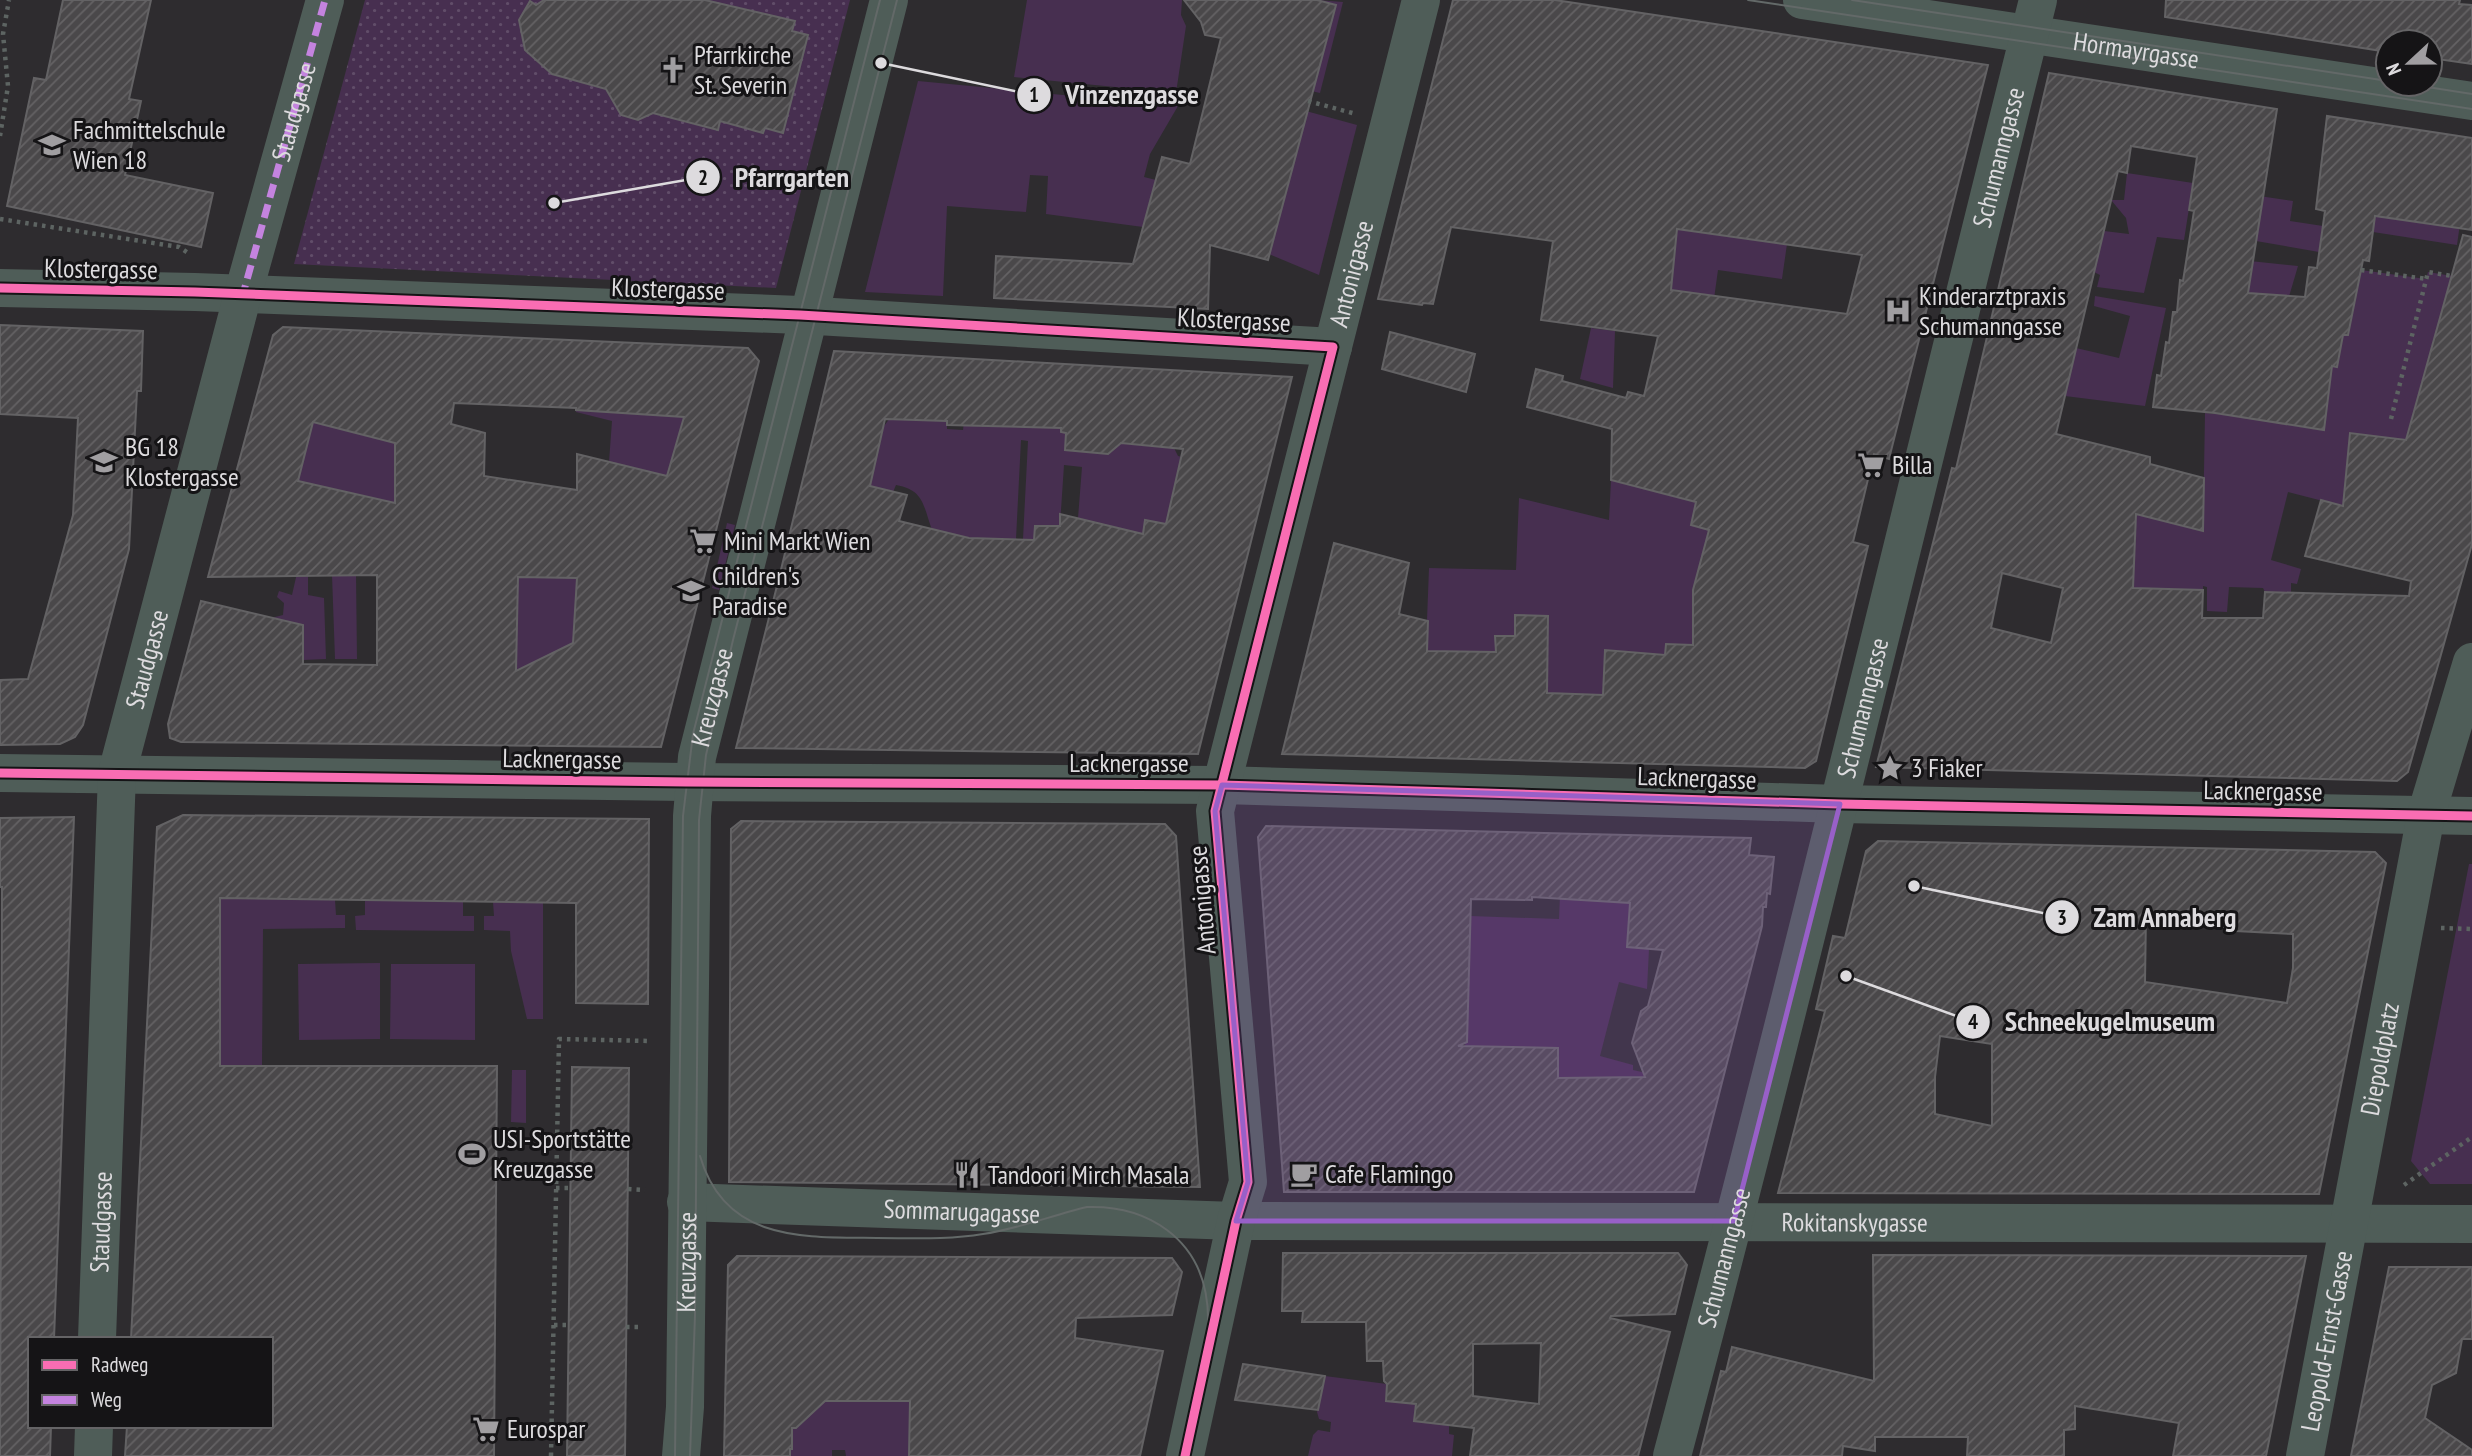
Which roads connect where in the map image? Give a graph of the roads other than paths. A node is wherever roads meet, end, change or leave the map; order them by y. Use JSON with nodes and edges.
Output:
{"nodes":[{"id":1,"x":324,"y":0,"type":"edge"},
{"id":2,"x":889,"y":0,"type":"edge"},
{"id":3,"x":1421,"y":0,"type":"edge"},
{"id":4,"x":1801,"y":0,"type":"edge"},
{"id":5,"x":2033,"y":17,"type":"edge"},
{"id":6,"x":2472,"y":101,"type":"edge"},
{"id":7,"x":0,"y":288,"type":"edge"},
{"id":8,"x":243,"y":294,"type":"junction"},
{"id":9,"x":808,"y":316,"type":"junction"},
{"id":10,"x":1333,"y":347,"type":"junction"},
{"id":11,"x":2472,"y":662,"type":"edge"},
{"id":12,"x":0,"y":773,"type":"edge"},
{"id":13,"x":117,"y":773,"type":"junction"},
{"id":14,"x":695,"y":781,"type":"junction"},
{"id":15,"x":1222,"y":785,"type":"junction"},
{"id":16,"x":1840,"y":804,"type":"junction"},
{"id":17,"x":2426,"y":815,"type":"junction"},
{"id":18,"x":2472,"y":816,"type":"edge"},
{"id":19,"x":687,"y":1202,"type":"junction"},
{"id":20,"x":1237,"y":1221,"type":"junction"},
{"id":21,"x":1734,"y":1221,"type":"junction"},
{"id":22,"x":2347,"y":1224,"type":"junction"},
{"id":23,"x":2472,"y":1224,"type":"edge"},
{"id":24,"x":97,"y":1337,"type":"edge"},
{"id":25,"x":94,"y":1428,"type":"edge"},
{"id":26,"x":93,"y":1456,"type":"edge"},
{"id":27,"x":681,"y":1456,"type":"edge"},
{"id":28,"x":1185,"y":1456,"type":"edge"},
{"id":29,"x":1672,"y":1456,"type":"edge"},
{"id":30,"x":2305,"y":1456,"type":"edge"}],
"edges":[{"from":1,"to":8,"type":"street","name":"Staudgasse"},
{"from":2,"to":9,"type":"street","name":"Kreuzgasse"},
{"from":3,"to":10,"type":"street","name":"Antonigasse"},
{"from":4,"to":5,"type":"street","name":"Hormayrgasse"},
{"from":5,"to":6,"type":"street","name":"Hormayrgasse"},
{"from":5,"to":16,"type":"street","name":"Schumanngasse"},
{"from":7,"to":8,"type":"street","name":"Klostergasse"},
{"from":8,"to":9,"type":"street","name":"Klostergasse"},
{"from":8,"to":13,"type":"street","name":"Staudgasse"},
{"from":9,"to":10,"type":"street","name":"Klostergasse"},
{"from":9,"to":14,"type":"street","name":"Kreuzgasse"},
{"from":10,"to":15,"type":"street","name":"Antonigasse"},
{"from":11,"to":17,"type":"street"},
{"from":12,"to":13,"type":"street","name":"Lacknergasse"},
{"from":13,"to":14,"type":"street","name":"Lacknergasse"},
{"from":13,"to":24,"type":"street","name":"Staudgasse"},
{"from":14,"to":15,"type":"street","name":"Lacknergasse"},
{"from":14,"to":19,"type":"street","name":"Kreuzgasse"},
{"from":15,"to":16,"type":"street","name":"Lacknergasse"},
{"from":15,"to":20,"type":"street","name":"Antonigasse"},
{"from":16,"to":17,"type":"street","name":"Lacknergasse"},
{"from":16,"to":21,"type":"street","name":"Schumanngasse"},
{"from":17,"to":18,"type":"street"},
{"from":17,"to":22,"type":"street","name":"Diepoldplatz"},
{"from":19,"to":20,"type":"street","name":"Sommarugagasse"},
{"from":19,"to":27,"type":"street","name":"Kreuzgasse"},
{"from":20,"to":21,"type":"street","name":"Rokitanskygasse"},
{"from":20,"to":28,"type":"street","name":"Antonigasse"},
{"from":21,"to":22,"type":"street","name":"Rokitanskygasse"},
{"from":21,"to":29,"type":"street","name":"Schumanngasse"},
{"from":22,"to":23,"type":"street"},
{"from":22,"to":30,"type":"street","name":"Leopold-Ernst-Gasse"},
{"from":25,"to":26,"type":"street"}]}
